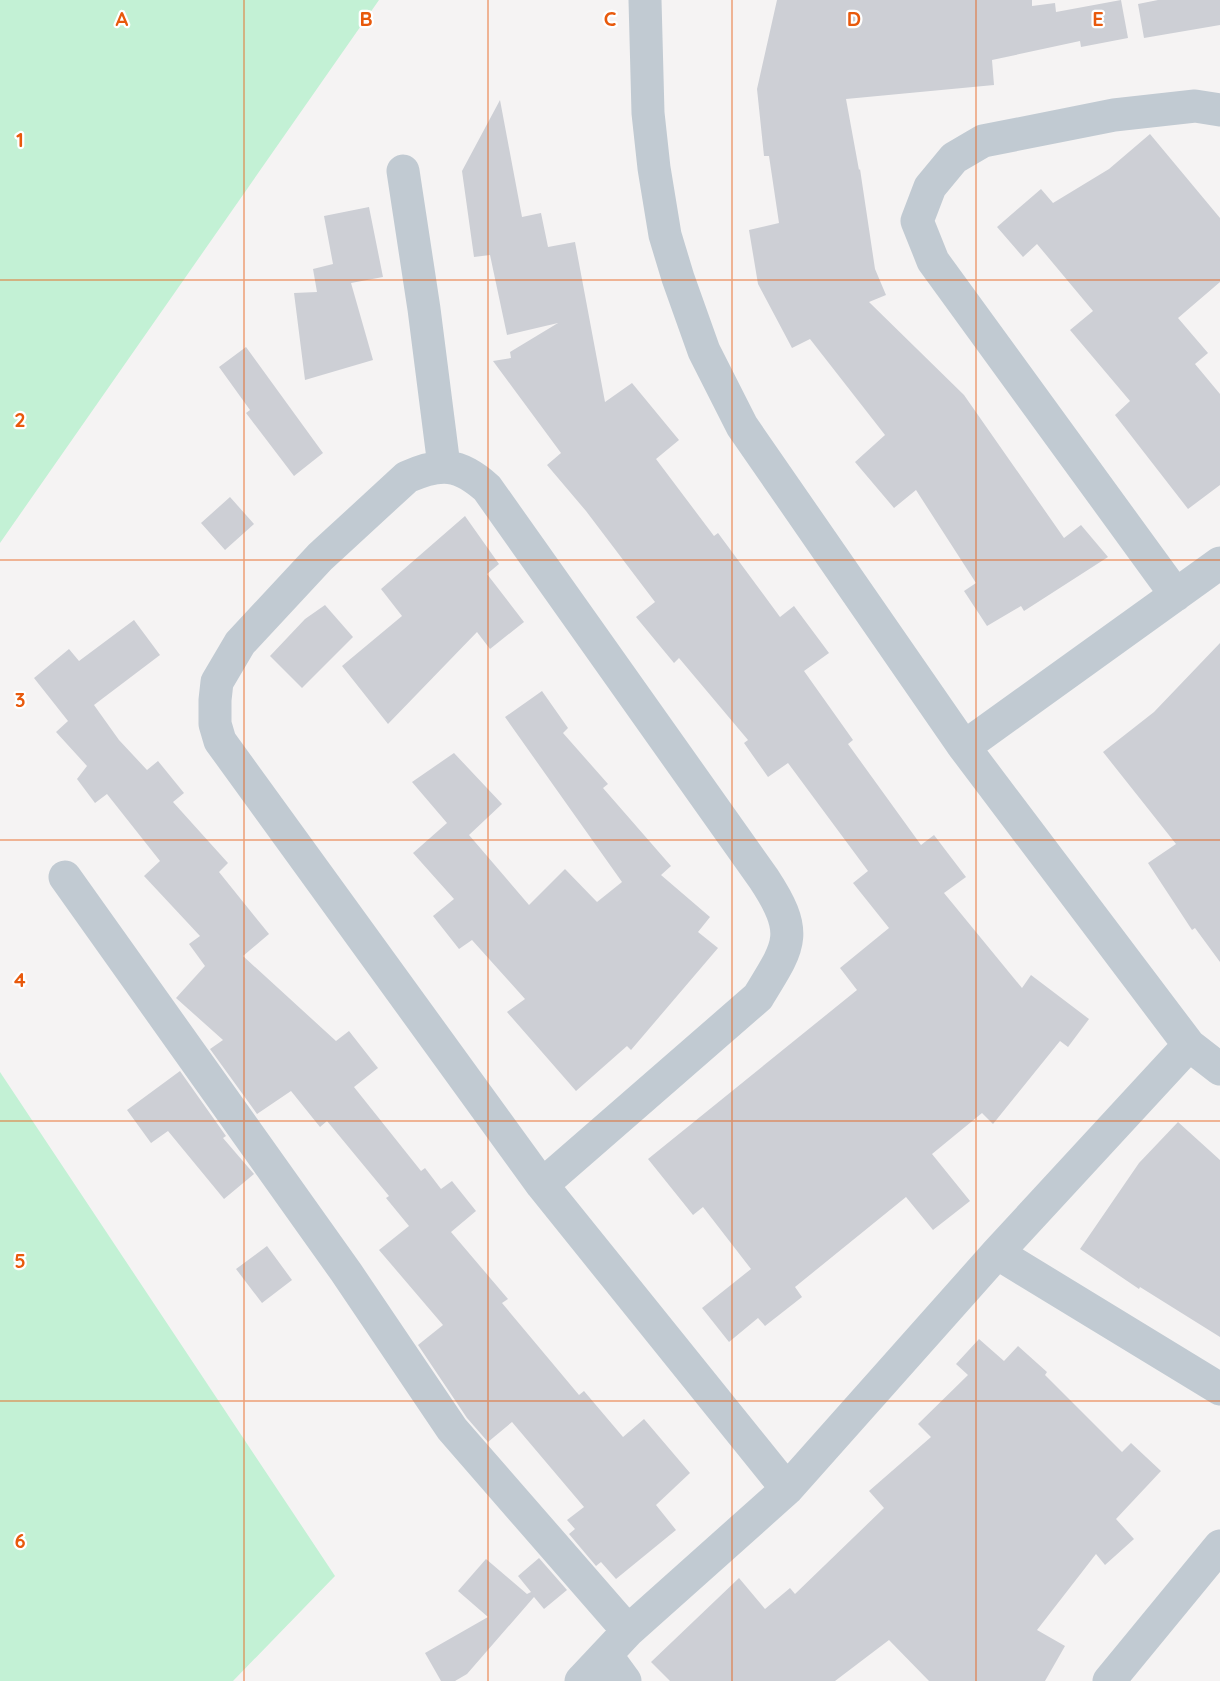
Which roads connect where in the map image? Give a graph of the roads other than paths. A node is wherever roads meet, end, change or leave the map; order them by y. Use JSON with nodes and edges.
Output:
{"nodes":[{"id":1,"x":645,"y":0,"type":"edge"},
{"id":2,"x":1220,"y":110,"type":"edge"},
{"id":3,"x":403,"y":171,"type":"dead end"},
{"id":4,"x":444,"y":466,"type":"junction"},
{"id":5,"x":1220,"y":563,"type":"edge"},
{"id":6,"x":1176,"y":595,"type":"junction"},
{"id":7,"x":964,"y":747,"type":"junction"},
{"id":8,"x":64,"y":877,"type":"dead end"},
{"id":9,"x":1188,"y":1045,"type":"junction"},
{"id":10,"x":1220,"y":1069,"type":"edge"},
{"id":11,"x":542,"y":1185,"type":"junction"},
{"id":12,"x":997,"y":1252,"type":"junction"},
{"id":13,"x":1220,"y":1389,"type":"edge"},
{"id":14,"x":787,"y":1489,"type":"junction"},
{"id":15,"x":1220,"y":1546,"type":"edge"},
{"id":16,"x":628,"y":1631,"type":"junction"},
{"id":17,"x":606,"y":1655,"type":"junction"},
{"id":18,"x":582,"y":1681,"type":"edge"},
{"id":19,"x":625,"y":1681,"type":"edge"},
{"id":20,"x":1109,"y":1681,"type":"edge"}],
"edges":[{"from":1,"to":7,"type":"street"},
{"from":2,"to":6,"type":"street"},
{"from":3,"to":4,"type":"street"},
{"from":4,"to":11,"type":"street"},
{"from":4,"to":11,"type":"street"},
{"from":5,"to":6,"type":"street"},
{"from":6,"to":7,"type":"street"},
{"from":7,"to":9,"type":"street"},
{"from":8,"to":16,"type":"street"},
{"from":9,"to":10,"type":"street"},
{"from":9,"to":12,"type":"street"},
{"from":11,"to":14,"type":"street"},
{"from":12,"to":13,"type":"street"},
{"from":12,"to":14,"type":"street"},
{"from":14,"to":16,"type":"street"},
{"from":15,"to":20,"type":"street"},
{"from":16,"to":17,"type":"street"},
{"from":17,"to":18,"type":"street"},
{"from":17,"to":19,"type":"street"}]}
